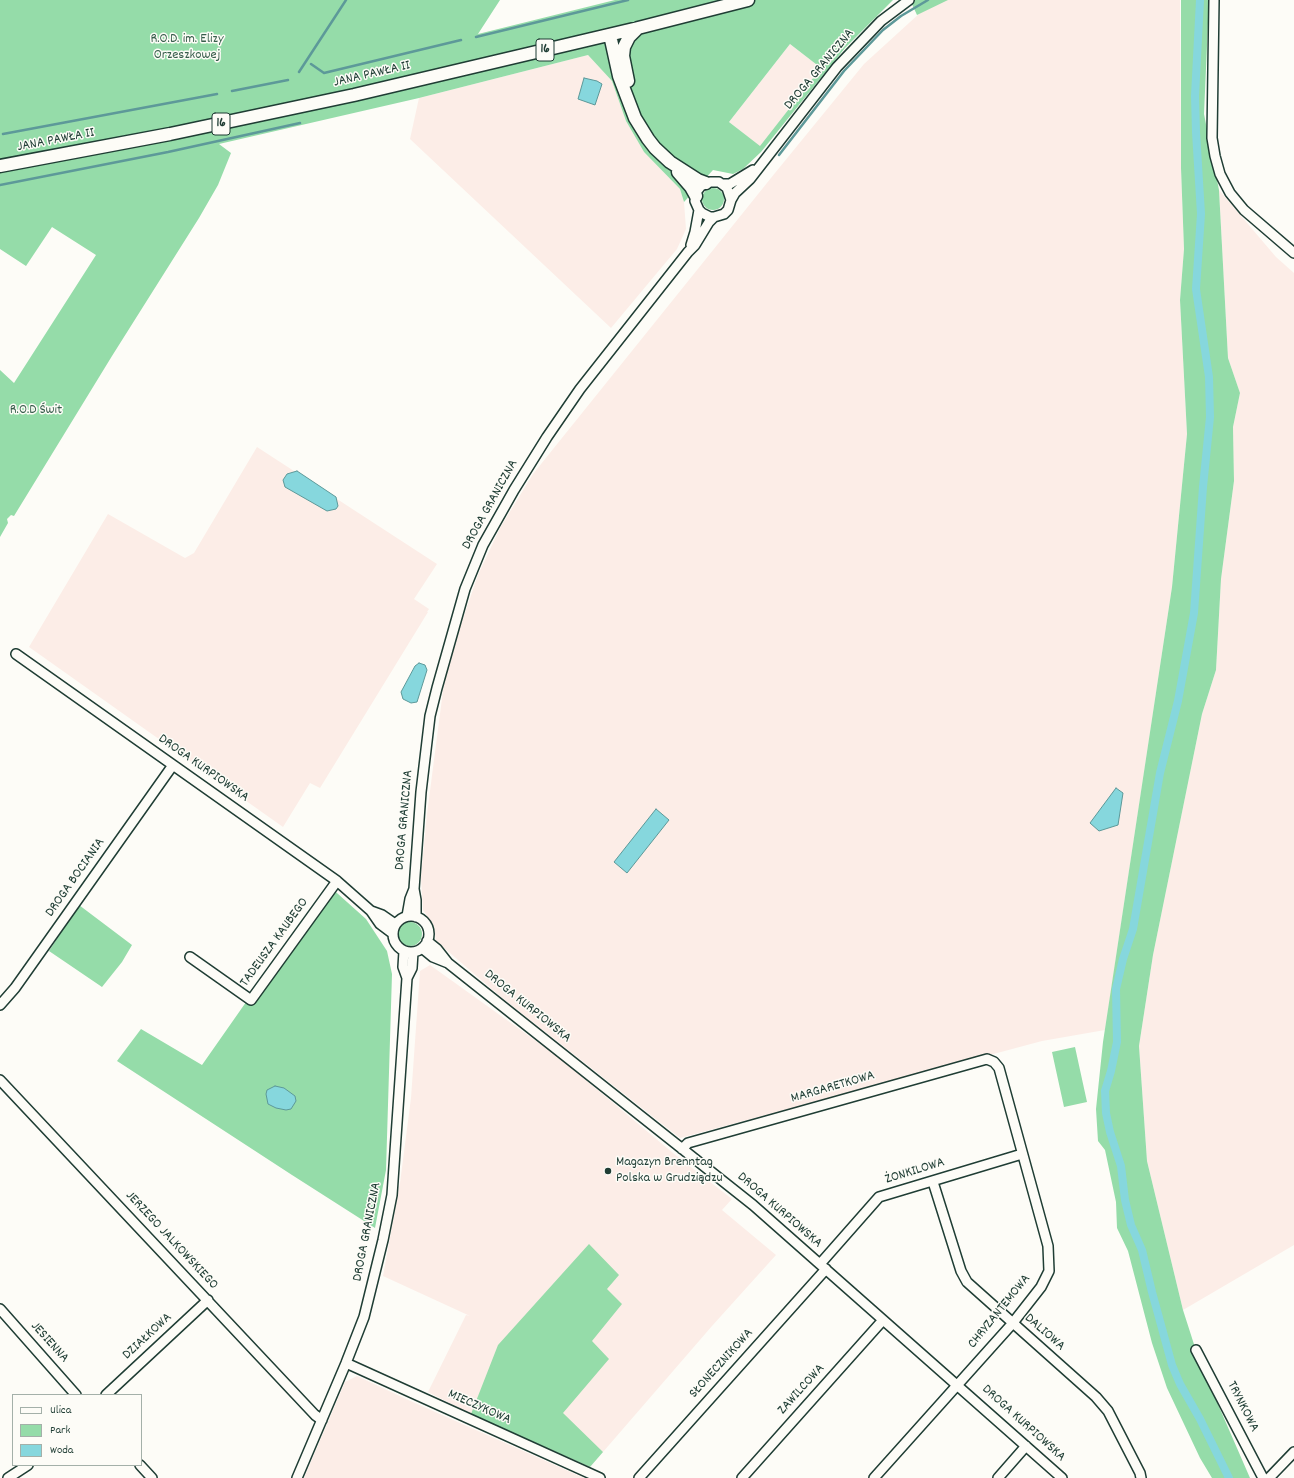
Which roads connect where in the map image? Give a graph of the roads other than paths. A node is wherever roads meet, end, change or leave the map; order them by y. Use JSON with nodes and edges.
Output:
{"nodes":[{"id":1,"x":748,"y":0,"type":"edge"},
{"id":2,"x":910,"y":0,"type":"edge"},
{"id":3,"x":1214,"y":0,"type":"edge"},
{"id":4,"x":638,"y":28,"type":"junction"},
{"id":5,"x":610,"y":34,"type":"junction"},
{"id":6,"x":630,"y":104,"type":"junction"},
{"id":7,"x":670,"y":162,"type":"junction"},
{"id":8,"x":0,"y":166,"type":"edge"},
{"id":9,"x":760,"y":166,"type":"junction"},
{"id":10,"x":706,"y":183,"type":"junction"},
{"id":11,"x":722,"y":184,"type":"junction"},
{"id":12,"x":696,"y":196,"type":"junction"},
{"id":13,"x":731,"y":200,"type":"junction"},
{"id":14,"x":699,"y":210,"type":"junction"},
{"id":15,"x":714,"y":217,"type":"junction"},
{"id":16,"x":688,"y":252,"type":"junction"},
{"id":17,"x":1294,"y":253,"type":"edge"},
{"id":18,"x":16,"y":654,"type":"dead end"},
{"id":19,"x":173,"y":764,"type":"junction"},
{"id":20,"x":337,"y":881,"type":"junction"},
{"id":21,"x":412,"y":916,"type":"junction"},
{"id":22,"x":394,"y":928,"type":"junction"},
{"id":23,"x":425,"y":944,"type":"junction"},
{"id":24,"x":408,"y":951,"type":"junction"},
{"id":25,"x":190,"y":957,"type":"dead end"},
{"id":26,"x":0,"y":1005,"type":"edge"},
{"id":27,"x":994,"y":1062,"type":"joint"},
{"id":28,"x":0,"y":1080,"type":"edge"},
{"id":29,"x":682,"y":1149,"type":"junction"},
{"id":30,"x":1022,"y":1154,"type":"junction"},
{"id":31,"x":933,"y":1182,"type":"junction"},
{"id":32,"x":823,"y":1267,"type":"junction"},
{"id":33,"x":208,"y":1300,"type":"junction"},
{"id":34,"x":0,"y":1310,"type":"edge"},
{"id":35,"x":883,"y":1320,"type":"junction"},
{"id":36,"x":1012,"y":1324,"type":"junction"},
{"id":37,"x":1196,"y":1350,"type":"dead end"},
{"id":38,"x":346,"y":1363,"type":"junction"},
{"id":39,"x":957,"y":1384,"type":"junction"},
{"id":40,"x":75,"y":1394,"type":"edge"},
{"id":41,"x":107,"y":1394,"type":"edge"},
{"id":42,"x":322,"y":1420,"type":"junction"},
{"id":43,"x":1026,"y":1446,"type":"junction"},
{"id":44,"x":1294,"y":1452,"type":"edge"},
{"id":45,"x":26,"y":1466,"type":"edge"},
{"id":46,"x":141,"y":1466,"type":"edge"},
{"id":47,"x":8,"y":1478,"type":"edge"},
{"id":48,"x":152,"y":1478,"type":"edge"},
{"id":49,"x":297,"y":1478,"type":"edge"},
{"id":50,"x":600,"y":1478,"type":"edge"},
{"id":51,"x":639,"y":1478,"type":"edge"},
{"id":52,"x":742,"y":1478,"type":"edge"},
{"id":53,"x":874,"y":1478,"type":"edge"},
{"id":54,"x":998,"y":1478,"type":"edge"},
{"id":55,"x":1062,"y":1478,"type":"edge"},
{"id":56,"x":1141,"y":1478,"type":"edge"},
{"id":57,"x":1263,"y":1478,"type":"edge"},
{"id":58,"x":1269,"y":1478,"type":"edge"}],
"edges":[{"from":1,"to":4,"type":"main road","name":"JANA PAWŁA II","number":"16"},
{"from":2,"to":9,"type":"street","name":"DROGA GRANICZNA"},
{"from":3,"to":17,"type":"street"},
{"from":4,"to":5,"type":"main road","name":"JANA PAWŁA II","number":"16"},
{"from":4,"to":6,"type":"main road"},
{"from":5,"to":6,"type":"main road"},
{"from":5,"to":8,"type":"main road","name":"JANA PAWŁA II","number":"16"},
{"from":6,"to":7,"type":"main road"},
{"from":7,"to":10,"type":"main road"},
{"from":7,"to":12,"type":"main road"},
{"from":9,"to":11,"type":"street","name":"DROGA GRANICZNA"},
{"from":9,"to":13,"type":"street","name":"DROGA GRANICZNA"},
{"from":10,"to":11,"type":"street"},
{"from":10,"to":12,"type":"street"},
{"from":11,"to":13,"type":"street"},
{"from":12,"to":14,"type":"street"},
{"from":13,"to":15,"type":"street"},
{"from":14,"to":15,"type":"street"},
{"from":14,"to":16,"type":"street","name":"DROGA GRANICZNA"},
{"from":15,"to":16,"type":"street","name":"DROGA GRANICZNA"},
{"from":16,"to":21,"type":"street","name":"DROGA GRANICZNA"},
{"from":18,"to":19,"type":"street","name":"DROGA KURPIOWSKA"},
{"from":19,"to":20,"type":"street","name":"DROGA KURPIOWSKA"},
{"from":19,"to":26,"type":"street","name":"DROGA BOCIANIA"},
{"from":20,"to":22,"type":"street","name":"DROGA KURPIOWSKA"},
{"from":20,"to":25,"type":"street","name":"TADEUSZA KAUBEGO"},
{"from":21,"to":22,"type":"street"},
{"from":21,"to":23,"type":"street"},
{"from":22,"to":24,"type":"street"},
{"from":23,"to":24,"type":"street"},
{"from":23,"to":29,"type":"street","name":"DROGA KURPIOWSKA"},
{"from":24,"to":38,"type":"street","name":"DROGA GRANICZNA"},
{"from":27,"to":29,"type":"street","name":"MARGARETKOWA"},
{"from":27,"to":30,"type":"street","name":"CHRYZANTEMOWA"},
{"from":28,"to":33,"type":"street","name":"JERZEGO JALKOWSKIEGO"},
{"from":29,"to":32,"type":"street","name":"DROGA KURPIOWSKA"},
{"from":30,"to":31,"type":"street","name":"ŻONKILOWA"},
{"from":30,"to":36,"type":"street","name":"CHRYZANTEMOWA"},
{"from":31,"to":32,"type":"street","name":"ŻONKILOWA"},
{"from":31,"to":36,"type":"street","name":"DALIOWA"},
{"from":32,"to":35,"type":"street","name":"DROGA KURPIOWSKA"},
{"from":32,"to":51,"type":"street","name":"SŁONECZNIKOWA"},
{"from":33,"to":41,"type":"street","name":"DZIAŁKOWA"},
{"from":33,"to":42,"type":"street","name":"JERZEGO JALKOWSKIEGO"},
{"from":34,"to":40,"type":"street","name":"JESIENNA"},
{"from":35,"to":39,"type":"street","name":"DROGA KURPIOWSKA"},
{"from":35,"to":52,"type":"street","name":"ZAWILCOWA"},
{"from":36,"to":39,"type":"street","name":"CHRYZANTEMOWA"},
{"from":36,"to":56,"type":"street","name":"DALIOWA"},
{"from":37,"to":57,"type":"street","name":"TRYNKOWA"},
{"from":38,"to":42,"type":"street","name":"DROGA GRANICZNA"},
{"from":38,"to":50,"type":"street","name":"MIECZYKOWA"},
{"from":39,"to":43,"type":"street","name":"DROGA KURPIOWSKA"},
{"from":39,"to":53,"type":"street","name":"CHRYZANTEMOWA"},
{"from":42,"to":49,"type":"street","name":"DROGA GRANICZNA"},
{"from":43,"to":54,"type":"street"},
{"from":43,"to":55,"type":"street","name":"DROGA KURPIOWSKA"},
{"from":44,"to":58,"type":"street"},
{"from":45,"to":47,"type":"street"},
{"from":46,"to":48,"type":"street"}]}
